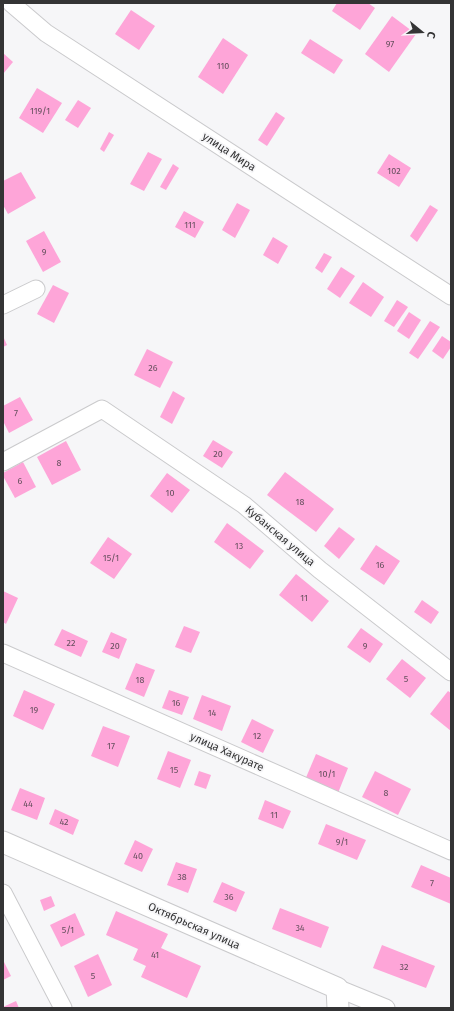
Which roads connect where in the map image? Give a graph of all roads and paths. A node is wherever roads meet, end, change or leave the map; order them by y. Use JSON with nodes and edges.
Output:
{"nodes":[{"id":1,"x":12,"y":3,"type":"edge"},
{"id":2,"x":36,"y":289,"type":"dead end"},
{"id":3,"x":451,"y":296,"type":"edge"},
{"id":4,"x":3,"y":305,"type":"edge"},
{"id":5,"x":3,"y":462,"type":"edge"},
{"id":6,"x":3,"y":653,"type":"edge"},
{"id":7,"x":451,"y":672,"type":"edge"},
{"id":8,"x":3,"y":842,"type":"edge"},
{"id":9,"x":451,"y":851,"type":"edge"},
{"id":10,"x":3,"y":893,"type":"edge"},
{"id":11,"x":337,"y":998,"type":"edge"},
{"id":12,"x":63,"y":1008,"type":"edge"},
{"id":13,"x":386,"y":1008,"type":"edge"}],
"edges":[{"from":1,"to":3,"type":"street","name":"улица Мира"},
{"from":2,"to":4,"type":"street"},
{"from":5,"to":7,"type":"street","name":"Кубанская улица"},
{"from":6,"to":9,"type":"street","name":"улица Хакурате"},
{"from":8,"to":11,"type":"street","name":"Октябрьская улица"},
{"from":10,"to":12,"type":"street"},
{"from":11,"to":13,"type":"street","name":"Октябрьская улица"}]}
